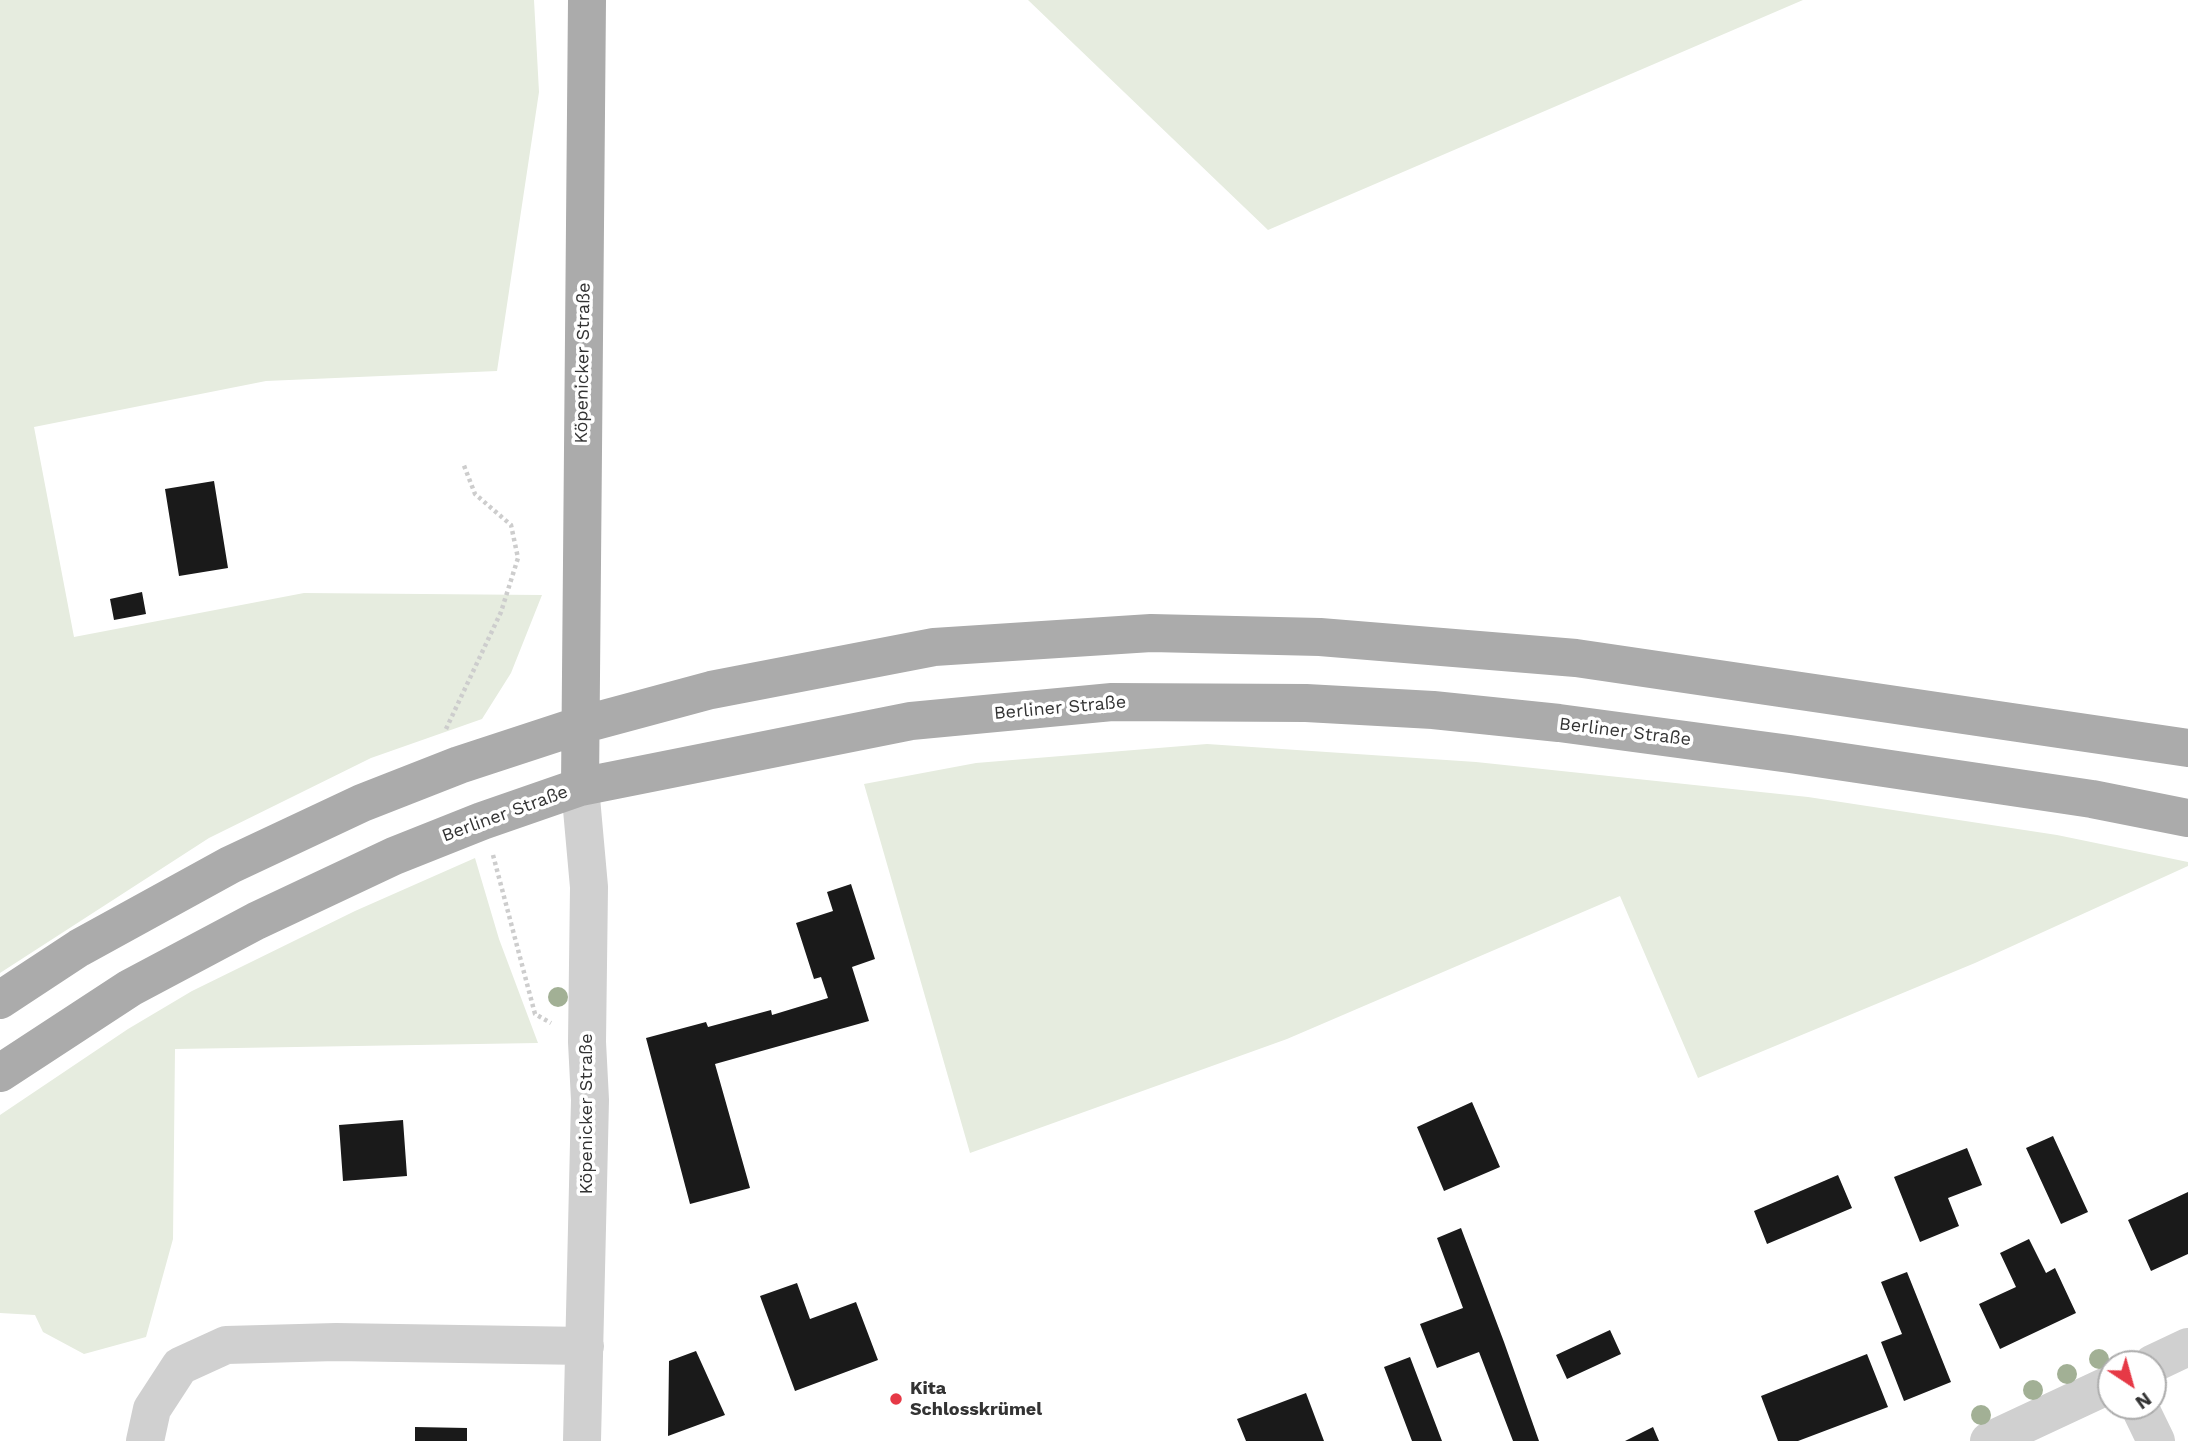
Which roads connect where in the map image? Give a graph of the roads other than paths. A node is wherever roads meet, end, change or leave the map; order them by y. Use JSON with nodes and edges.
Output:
{"nodes":[{"id":1,"x":587,"y":0,"type":"edge"},
{"id":2,"x":581,"y":725,"type":"junction"},
{"id":3,"x":2188,"y":748,"type":"edge"},
{"id":4,"x":580,"y":787,"type":"junction"},
{"id":5,"x":2188,"y":818,"type":"edge"},
{"id":6,"x":0,"y":1000,"type":"edge"},
{"id":7,"x":0,"y":1073,"type":"edge"},
{"id":8,"x":585,"y":1346,"type":"junction"},
{"id":9,"x":2188,"y":1347,"type":"edge"},
{"id":10,"x":2167,"y":1357,"type":"edge"},
{"id":11,"x":2097,"y":1391,"type":"edge"},
{"id":12,"x":2145,"y":1420,"type":"edge"},
{"id":13,"x":145,"y":1441,"type":"edge"},
{"id":14,"x":582,"y":1441,"type":"edge"},
{"id":15,"x":1989,"y":1441,"type":"edge"},
{"id":16,"x":2156,"y":1441,"type":"edge"}],
"edges":[{"from":1,"to":2,"type":"main road","name":"Köpenicker Straße"},
{"from":2,"to":3,"type":"main road"},
{"from":2,"to":4,"type":"main road","name":"Köpenicker Straße"},
{"from":2,"to":6,"type":"main road"},
{"from":4,"to":5,"type":"main road","name":"Berliner Straße"},
{"from":4,"to":7,"type":"main road","name":"Berliner Straße"},
{"from":4,"to":8,"type":"street","name":"Köpenicker Straße"},
{"from":8,"to":13,"type":"street"},
{"from":8,"to":14,"type":"street","name":"Köpenicker Straße"},
{"from":9,"to":10,"type":"street"},
{"from":11,"to":15,"type":"street"},
{"from":12,"to":16,"type":"street"}]}
